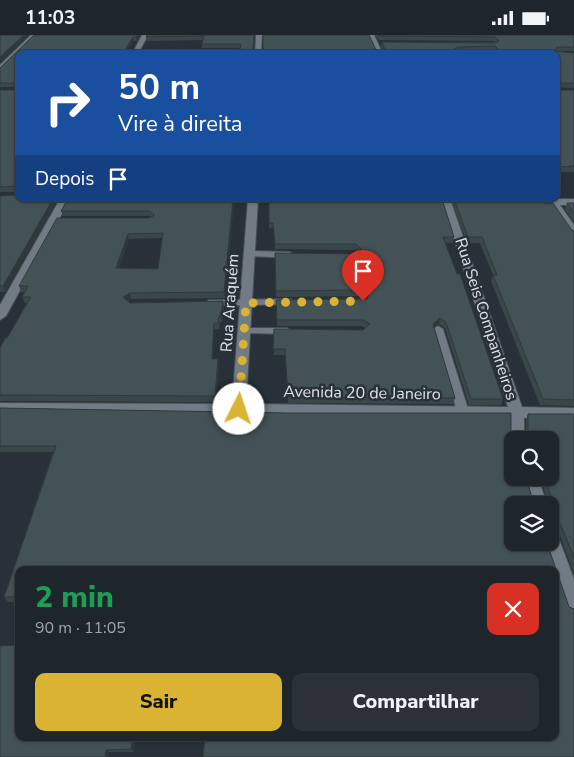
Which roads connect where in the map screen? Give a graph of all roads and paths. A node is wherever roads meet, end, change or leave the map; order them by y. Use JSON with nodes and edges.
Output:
{"nodes":[{"id":1,"x":34,"y":35,"type":"edge"},
{"id":2,"x":145,"y":35,"type":"edge"},
{"id":3,"x":258,"y":35,"type":"edge"},
{"id":4,"x":371,"y":35,"type":"edge"},
{"id":5,"x":375,"y":43,"type":"junction"},
{"id":6,"x":385,"y":43,"type":"edge"},
{"id":7,"x":19,"y":50,"type":"edge"},
{"id":8,"x":137,"y":50,"type":"edge"},
{"id":9,"x":258,"y":50,"type":"edge"},
{"id":10,"x":378,"y":50,"type":"edge"},
{"id":11,"x":15,"y":54,"type":"edge"},
{"id":12,"x":0,"y":69,"type":"edge"},
{"id":13,"x":560,"y":201,"type":"edge"},
{"id":14,"x":65,"y":202,"type":"edge"},
{"id":15,"x":253,"y":202,"type":"edge"},
{"id":16,"x":447,"y":202,"type":"edge"},
{"id":17,"x":554,"y":202,"type":"edge"},
{"id":18,"x":574,"y":202,"type":"edge"},
{"id":19,"x":574,"y":232,"type":"edge"},
{"id":20,"x":250,"y":254,"type":"junction"},
{"id":21,"x":298,"y":255,"type":"edge"},
{"id":22,"x":304,"y":302,"type":"edge"},
{"id":23,"x":198,"y":303,"type":"edge"},
{"id":24,"x":246,"y":303,"type":"junction"},
{"id":25,"x":0,"y":316,"type":"edge"},
{"id":26,"x":438,"y":329,"type":"edge"},
{"id":27,"x":244,"y":331,"type":"junction"},
{"id":28,"x":293,"y":331,"type":"edge"},
{"id":29,"x":0,"y":409,"type":"edge"},
{"id":30,"x":239,"y":409,"type":"junction"},
{"id":31,"x":463,"y":412,"type":"junction"},
{"id":32,"x":517,"y":413,"type":"junction"},
{"id":33,"x":574,"y":413,"type":"edge"},
{"id":34,"x":517,"y":431,"type":"edge"},
{"id":35,"x":555,"y":551,"type":"edge"},
{"id":36,"x":574,"y":605,"type":"edge"}],
"edges":[{"from":1,"to":7,"type":"street"},
{"from":2,"to":8,"type":"street"},
{"from":3,"to":9,"type":"street"},
{"from":4,"to":5,"type":"street"},
{"from":5,"to":6,"type":"lane"},
{"from":5,"to":10,"type":"street"},
{"from":11,"to":12,"type":"street"},
{"from":13,"to":18,"type":"street"},
{"from":14,"to":25,"type":"street"},
{"from":15,"to":20,"type":"street","name":"Rua Araquém"},
{"from":16,"to":32,"type":"street","name":"Rua Seis Companheiros"},
{"from":17,"to":19,"type":"street"},
{"from":20,"to":21,"type":"lane"},
{"from":20,"to":24,"type":"street","name":"Rua Araquém"},
{"from":22,"to":24,"type":"lane"},
{"from":23,"to":24,"type":"lane"},
{"from":24,"to":27,"type":"street","name":"Rua Araquém"},
{"from":26,"to":31,"type":"lane"},
{"from":27,"to":28,"type":"lane"},
{"from":27,"to":30,"type":"street","name":"Rua Araquém"},
{"from":29,"to":30,"type":"street","name":"Avenida 20 de Janeiro"},
{"from":30,"to":31,"type":"street","name":"Avenida 20 de Janeiro"},
{"from":31,"to":32,"type":"street","name":"Avenida 20 de Janeiro"},
{"from":32,"to":33,"type":"street","name":"Avenida 20 de Janeiro"},
{"from":32,"to":34,"type":"street","name":"Rua Seis Companheiros"},
{"from":35,"to":36,"type":"street"}]}
